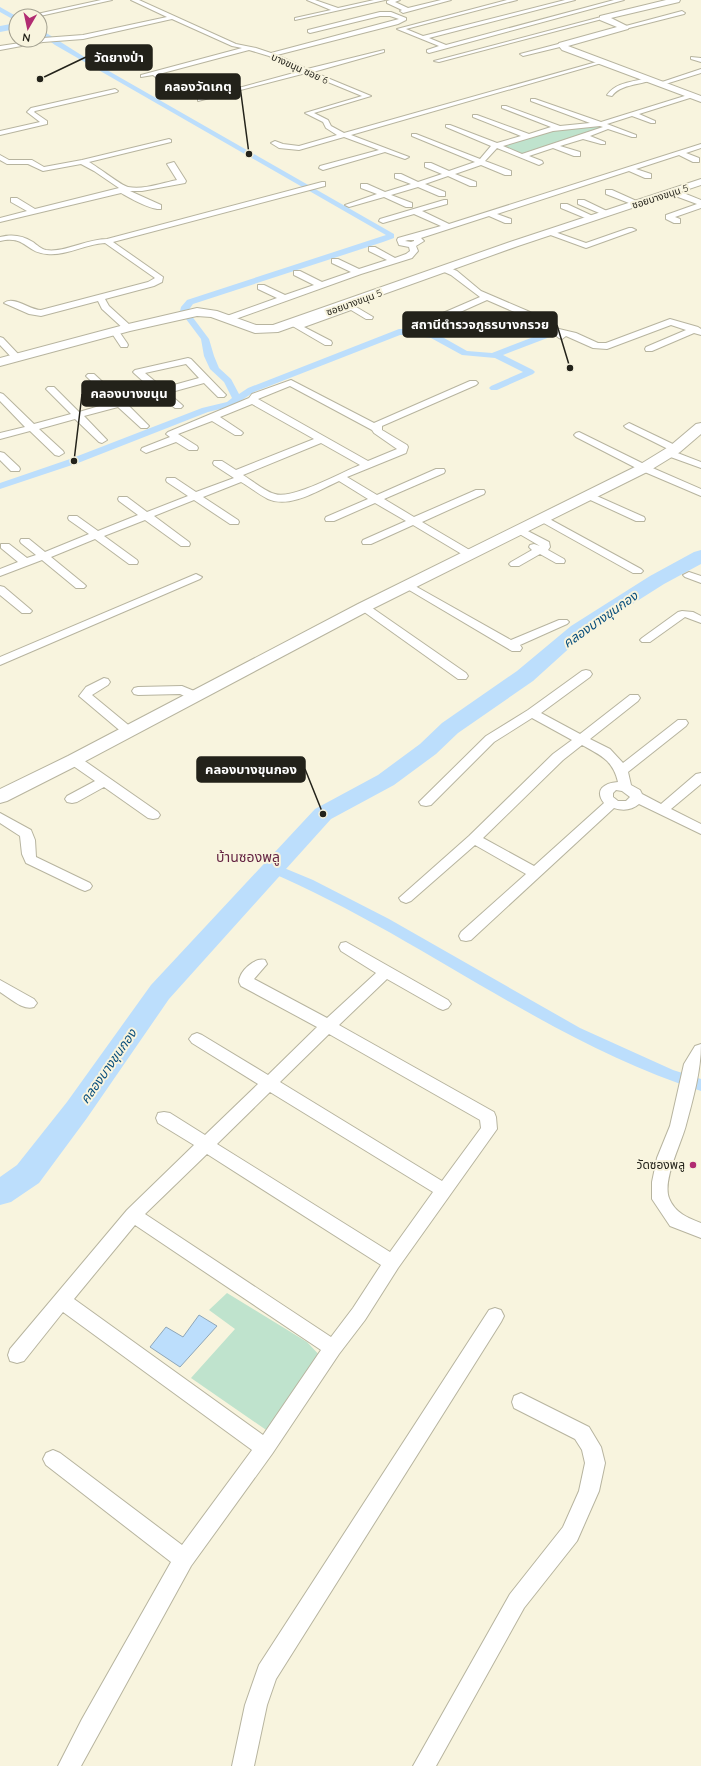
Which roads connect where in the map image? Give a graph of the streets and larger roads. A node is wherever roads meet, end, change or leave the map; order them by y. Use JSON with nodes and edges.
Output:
{"nodes":[{"id":1,"x":109,"y":0,"type":"edge"},
{"id":2,"x":134,"y":0,"type":"edge"},
{"id":3,"x":310,"y":0,"type":"edge"},
{"id":4,"x":352,"y":0,"type":"edge"},
{"id":5,"x":382,"y":0,"type":"edge"},
{"id":6,"x":397,"y":0,"type":"edge"},
{"id":7,"x":448,"y":0,"type":"edge"},
{"id":8,"x":514,"y":0,"type":"edge"},
{"id":9,"x":572,"y":0,"type":"edge"},
{"id":10,"x":600,"y":0,"type":"edge"},
{"id":11,"x":621,"y":0,"type":"edge"},
{"id":12,"x":676,"y":0,"type":"edge"},
{"id":13,"x":610,"y":3,"type":"junction"},
{"id":14,"x":364,"y":4,"type":"junction"},
{"id":15,"x":338,"y":10,"type":"junction"},
{"id":16,"x":48,"y":12,"type":"edge"},
{"id":17,"x":682,"y":13,"type":"dead end"},
{"id":18,"x":351,"y":14,"type":"dead end"},
{"id":19,"x":171,"y":18,"type":"junction"},
{"id":20,"x":362,"y":18,"type":"junction"},
{"id":21,"x":603,"y":18,"type":"junction"},
{"id":22,"x":297,"y":19,"type":"dead end"},
{"id":23,"x":625,"y":27,"type":"junction"},
{"id":24,"x":310,"y":31,"type":"dead end"},
{"id":25,"x":422,"y":38,"type":"junction"},
{"id":26,"x":562,"y":44,"type":"junction"},
{"id":27,"x":515,"y":45,"type":"dead end"},
{"id":28,"x":444,"y":46,"type":"junction"},
{"id":29,"x":0,"y":48,"type":"edge"},
{"id":30,"x":249,"y":48,"type":"junction"},
{"id":31,"x":382,"y":51,"type":"dead end"},
{"id":32,"x":429,"y":51,"type":"dead end"},
{"id":33,"x":534,"y":51,"type":"junction"},
{"id":34,"x":523,"y":54,"type":"dead end"},
{"id":35,"x":271,"y":55,"type":"junction"},
{"id":36,"x":693,"y":58,"type":"dead end"},
{"id":37,"x":701,"y":60,"type":"edge"},
{"id":38,"x":437,"y":61,"type":"dead end"},
{"id":39,"x":602,"y":62,"type":"junction"},
{"id":40,"x":701,"y":71,"type":"edge"},
{"id":41,"x":307,"y":72,"type":"junction"},
{"id":42,"x":154,"y":73,"type":"junction"},
{"id":43,"x":143,"y":76,"type":"dead end"},
{"id":44,"x":647,"y":80,"type":"junction"},
{"id":45,"x":167,"y":84,"type":"dead end"},
{"id":46,"x":659,"y":84,"type":"junction"},
{"id":47,"x":115,"y":90,"type":"dead end"},
{"id":48,"x":624,"y":94,"type":"dead end"},
{"id":49,"x":691,"y":96,"type":"junction"},
{"id":50,"x":701,"y":99,"type":"edge"},
{"id":51,"x":200,"y":100,"type":"dead end"},
{"id":52,"x":533,"y":100,"type":"dead end"},
{"id":53,"x":504,"y":107,"type":"dead end"},
{"id":54,"x":632,"y":114,"type":"junction"},
{"id":55,"x":475,"y":116,"type":"dead end"},
{"id":56,"x":388,"y":122,"type":"junction"},
{"id":57,"x":653,"y":122,"type":"dead end"},
{"id":58,"x":601,"y":124,"type":"junction"},
{"id":59,"x":398,"y":126,"type":"dead end"},
{"id":60,"x":448,"y":126,"type":"dead end"},
{"id":61,"x":560,"y":128,"type":"junction"},
{"id":62,"x":610,"y":128,"type":"junction"},
{"id":63,"x":0,"y":133,"type":"edge"},
{"id":64,"x":343,"y":135,"type":"junction"},
{"id":65,"x":414,"y":135,"type":"dead end"},
{"id":66,"x":528,"y":136,"type":"junction"},
{"id":67,"x":582,"y":136,"type":"junction"},
{"id":68,"x":634,"y":136,"type":"dead end"},
{"id":69,"x":169,"y":141,"type":"dead end"},
{"id":70,"x":276,"y":143,"type":"dead end"},
{"id":71,"x":603,"y":143,"type":"dead end"},
{"id":72,"x":495,"y":146,"type":"junction"},
{"id":73,"x":553,"y":146,"type":"junction"},
{"id":74,"x":701,"y":146,"type":"edge"},
{"id":75,"x":299,"y":148,"type":"junction"},
{"id":76,"x":386,"y":150,"type":"junction"},
{"id":77,"x":278,"y":153,"type":"dead end"},
{"id":78,"x":577,"y":154,"type":"dead end"},
{"id":79,"x":679,"y":154,"type":"junction"},
{"id":80,"x":522,"y":156,"type":"junction"},
{"id":81,"x":0,"y":157,"type":"edge"},
{"id":82,"x":405,"y":157,"type":"dead end"},
{"id":83,"x":88,"y":159,"type":"junction"},
{"id":84,"x":696,"y":160,"type":"dead end"},
{"id":85,"x":481,"y":162,"type":"junction"},
{"id":86,"x":539,"y":163,"type":"dead end"},
{"id":87,"x":172,"y":164,"type":"dead end"},
{"id":88,"x":428,"y":165,"type":"dead end"},
{"id":89,"x":64,"y":166,"type":"junction"},
{"id":90,"x":323,"y":168,"type":"dead end"},
{"id":91,"x":630,"y":169,"type":"junction"},
{"id":92,"x":76,"y":171,"type":"dead end"},
{"id":93,"x":508,"y":173,"type":"dead end"},
{"id":94,"x":449,"y":174,"type":"junction"},
{"id":95,"x":398,"y":176,"type":"dead end"},
{"id":96,"x":648,"y":176,"type":"dead end"},
{"id":97,"x":596,"y":180,"type":"junction"},
{"id":98,"x":701,"y":183,"type":"edge"},
{"id":99,"x":322,"y":184,"type":"dead end"},
{"id":100,"x":419,"y":184,"type":"junction"},
{"id":101,"x":472,"y":184,"type":"dead end"},
{"id":102,"x":364,"y":186,"type":"dead end"},
{"id":103,"x":123,"y":189,"type":"junction"},
{"id":104,"x":562,"y":191,"type":"junction"},
{"id":105,"x":673,"y":192,"type":"junction"},
{"id":106,"x":384,"y":194,"type":"junction"},
{"id":107,"x":442,"y":194,"type":"dead end"},
{"id":108,"x":14,"y":200,"type":"dead end"},
{"id":109,"x":444,"y":202,"type":"dead end"},
{"id":110,"x":527,"y":202,"type":"junction"},
{"id":111,"x":637,"y":203,"type":"junction"},
{"id":112,"x":701,"y":204,"type":"edge"},
{"id":113,"x":537,"y":206,"type":"dead end"},
{"id":114,"x":564,"y":206,"type":"dead end"},
{"id":115,"x":158,"y":207,"type":"dead end"},
{"id":116,"x":412,"y":208,"type":"junction"},
{"id":117,"x":358,"y":210,"type":"dead end"},
{"id":118,"x":34,"y":212,"type":"junction"},
{"id":119,"x":607,"y":213,"type":"junction"},
{"id":120,"x":490,"y":214,"type":"junction"},
{"id":121,"x":593,"y":218,"type":"junction"},
{"id":122,"x":0,"y":220,"type":"edge"},
{"id":123,"x":508,"y":221,"type":"dead end"},
{"id":124,"x":678,"y":221,"type":"dead end"},
{"id":125,"x":383,"y":222,"type":"dead end"},
{"id":126,"x":447,"y":226,"type":"junction"},
{"id":127,"x":632,"y":230,"type":"dead end"},
{"id":128,"x":553,"y":234,"type":"junction"},
{"id":129,"x":0,"y":238,"type":"edge"},
{"id":130,"x":107,"y":241,"type":"junction"},
{"id":131,"x":586,"y":246,"type":"junction"},
{"id":132,"x":565,"y":248,"type":"dead end"},
{"id":133,"x":372,"y":249,"type":"dead end"},
{"id":134,"x":573,"y":251,"type":"dead end"},
{"id":135,"x":393,"y":260,"type":"junction"},
{"id":136,"x":335,"y":261,"type":"dead end"},
{"id":137,"x":445,"y":269,"type":"junction"},
{"id":138,"x":358,"y":272,"type":"junction"},
{"id":139,"x":297,"y":273,"type":"dead end"},
{"id":140,"x":321,"y":285,"type":"junction"},
{"id":141,"x":261,"y":286,"type":"dead end"},
{"id":142,"x":486,"y":297,"type":"junction"},
{"id":143,"x":100,"y":298,"type":"junction"},
{"id":144,"x":284,"y":298,"type":"junction"},
{"id":145,"x":8,"y":303,"type":"dead end"},
{"id":146,"x":349,"y":306,"type":"junction"},
{"id":147,"x":446,"y":315,"type":"dead end"},
{"id":148,"x":529,"y":315,"type":"junction"},
{"id":149,"x":369,"y":317,"type":"dead end"},
{"id":150,"x":227,"y":319,"type":"junction"},
{"id":151,"x":295,"y":325,"type":"junction"},
{"id":152,"x":128,"y":328,"type":"junction"},
{"id":153,"x":497,"y":329,"type":"dead end"},
{"id":154,"x":698,"y":330,"type":"edge"},
{"id":155,"x":556,"y":331,"type":"junction"},
{"id":156,"x":115,"y":332,"type":"junction"},
{"id":157,"x":474,"y":334,"type":"dead end"},
{"id":158,"x":564,"y":338,"type":"dead end"},
{"id":159,"x":0,"y":340,"type":"edge"},
{"id":160,"x":328,"y":343,"type":"dead end"},
{"id":161,"x":124,"y":346,"type":"dead end"},
{"id":162,"x":649,"y":349,"type":"dead end"},
{"id":163,"x":17,"y":358,"type":"junction"},
{"id":164,"x":0,"y":362,"type":"edge"},
{"id":165,"x":91,"y":376,"type":"dead end"},
{"id":166,"x":206,"y":380,"type":"junction"},
{"id":167,"x":473,"y":383,"type":"dead end"},
{"id":168,"x":51,"y":389,"type":"dead end"},
{"id":169,"x":161,"y":392,"type":"junction"},
{"id":170,"x":221,"y":395,"type":"dead end"},
{"id":171,"x":0,"y":396,"type":"edge"},
{"id":172,"x":253,"y":400,"type":"junction"},
{"id":173,"x":121,"y":403,"type":"junction"},
{"id":174,"x":178,"y":406,"type":"dead end"},
{"id":175,"x":12,"y":409,"type":"junction"},
{"id":176,"x":0,"y":412,"type":"edge"},
{"id":177,"x":78,"y":415,"type":"junction"},
{"id":178,"x":213,"y":417,"type":"junction"},
{"id":179,"x":144,"y":426,"type":"dead end"},
{"id":180,"x":629,"y":426,"type":"dead end"},
{"id":181,"x":701,"y":427,"type":"edge"},
{"id":182,"x":32,"y":428,"type":"junction"},
{"id":183,"x":376,"y":428,"type":"junction"},
{"id":184,"x":238,"y":433,"type":"dead end"},
{"id":185,"x":579,"y":435,"type":"dead end"},
{"id":186,"x":0,"y":436,"type":"edge"},
{"id":187,"x":177,"y":438,"type":"junction"},
{"id":188,"x":321,"y":439,"type":"junction"},
{"id":189,"x":102,"y":440,"type":"dead end"},
{"id":190,"x":193,"y":448,"type":"dead end"},
{"id":191,"x":146,"y":450,"type":"dead end"},
{"id":192,"x":672,"y":451,"type":"junction"},
{"id":193,"x":59,"y":453,"type":"dead end"},
{"id":194,"x":2,"y":459,"type":"edge"},
{"id":195,"x":218,"y":463,"type":"dead end"},
{"id":196,"x":367,"y":465,"type":"junction"},
{"id":197,"x":701,"y":465,"type":"edge"},
{"id":198,"x":644,"y":468,"type":"junction"},
{"id":199,"x":15,"y":469,"type":"dead end"},
{"id":200,"x":440,"y":471,"type":"dead end"},
{"id":201,"x":239,"y":476,"type":"junction"},
{"id":202,"x":339,"y":477,"type":"junction"},
{"id":203,"x":171,"y":480,"type":"dead end"},
{"id":204,"x":480,"y":492,"type":"dead end"},
{"id":205,"x":701,"y":494,"type":"edge"},
{"id":206,"x":196,"y":496,"type":"junction"},
{"id":207,"x":590,"y":496,"type":"junction"},
{"id":208,"x":124,"y":499,"type":"dead end"},
{"id":209,"x":376,"y":499,"type":"junction"},
{"id":210,"x":146,"y":516,"type":"junction"},
{"id":211,"x":73,"y":518,"type":"dead end"},
{"id":212,"x":330,"y":519,"type":"dead end"},
{"id":213,"x":544,"y":519,"type":"junction"},
{"id":214,"x":640,"y":519,"type":"dead end"},
{"id":215,"x":234,"y":522,"type":"dead end"},
{"id":216,"x":414,"y":522,"type":"junction"},
{"id":217,"x":97,"y":536,"type":"junction"},
{"id":218,"x":523,"y":536,"type":"junction"},
{"id":219,"x":25,"y":541,"type":"dead end"},
{"id":220,"x":367,"y":542,"type":"dead end"},
{"id":221,"x":185,"y":544,"type":"dead end"},
{"id":222,"x":5,"y":546,"type":"dead end"},
{"id":223,"x":542,"y":551,"type":"junction"},
{"id":224,"x":469,"y":554,"type":"junction"},
{"id":225,"x":44,"y":557,"type":"junction"},
{"id":226,"x":560,"y":561,"type":"dead end"},
{"id":227,"x":133,"y":562,"type":"dead end"},
{"id":228,"x":26,"y":563,"type":"junction"},
{"id":229,"x":516,"y":564,"type":"dead end"},
{"id":230,"x":637,"y":571,"type":"dead end"},
{"id":231,"x":0,"y":573,"type":"edge"},
{"id":232,"x":689,"y":575,"type":"dead end"},
{"id":233,"x":196,"y":577,"type":"dead end"},
{"id":234,"x":701,"y":580,"type":"edge"},
{"id":235,"x":408,"y":585,"type":"junction"},
{"id":236,"x":80,"y":586,"type":"dead end"},
{"id":237,"x":0,"y":589,"type":"edge"},
{"id":238,"x":364,"y":607,"type":"junction"},
{"id":239,"x":26,"y":611,"type":"dead end"},
{"id":240,"x":701,"y":620,"type":"edge"},
{"id":241,"x":563,"y":622,"type":"dead end"},
{"id":242,"x":646,"y":640,"type":"dead end"},
{"id":243,"x":0,"y":661,"type":"edge"},
{"id":244,"x":586,"y":674,"type":"dead end"},
{"id":245,"x":462,"y":676,"type":"dead end"},
{"id":246,"x":104,"y":682,"type":"dead end"},
{"id":247,"x":138,"y":691,"type":"dead end"},
{"id":248,"x":195,"y":696,"type":"junction"},
{"id":249,"x":634,"y":698,"type":"dead end"},
{"id":250,"x":532,"y":713,"type":"junction"},
{"id":251,"x":682,"y":723,"type":"dead end"},
{"id":252,"x":128,"y":731,"type":"junction"},
{"id":253,"x":582,"y":739,"type":"junction"},
{"id":254,"x":74,"y":760,"type":"junction"},
{"id":255,"x":622,"y":770,"type":"junction"},
{"id":256,"x":701,"y":777,"type":"edge"},
{"id":257,"x":104,"y":781,"type":"junction"},
{"id":258,"x":625,"y":787,"type":"junction"},
{"id":259,"x":4,"y":789,"type":"edge"},
{"id":260,"x":637,"y":798,"type":"junction"},
{"id":261,"x":72,"y":799,"type":"dead end"},
{"id":262,"x":426,"y":802,"type":"dead end"},
{"id":263,"x":612,"y":803,"type":"junction"},
{"id":264,"x":662,"y":810,"type":"junction"},
{"id":265,"x":153,"y":814,"type":"dead end"},
{"id":266,"x":0,"y":817,"type":"edge"},
{"id":267,"x":701,"y":830,"type":"edge"},
{"id":268,"x":474,"y":839,"type":"junction"},
{"id":269,"x":536,"y":874,"type":"junction"},
{"id":270,"x":85,"y":886,"type":"dead end"},
{"id":271,"x":406,"y":898,"type":"dead end"},
{"id":272,"x":466,"y":936,"type":"dead end"},
{"id":273,"x":346,"y":947,"type":"dead end"},
{"id":274,"x":260,"y":964,"type":"dead end"},
{"id":275,"x":386,"y":972,"type":"junction"},
{"id":276,"x":0,"y":985,"type":"edge"},
{"id":277,"x":29,"y":1003,"type":"dead end"},
{"id":278,"x":443,"y":1004,"type":"dead end"},
{"id":279,"x":328,"y":1026,"type":"junction"},
{"id":280,"x":197,"y":1039,"type":"dead end"},
{"id":281,"x":701,"y":1050,"type":"edge"},
{"id":282,"x":269,"y":1083,"type":"junction"},
{"id":283,"x":164,"y":1118,"type":"dead end"},
{"id":284,"x":205,"y":1145,"type":"junction"},
{"id":285,"x":445,"y":1191,"type":"junction"},
{"id":286,"x":133,"y":1215,"type":"junction"},
{"id":287,"x":701,"y":1232,"type":"edge"},
{"id":288,"x":392,"y":1263,"type":"junction"},
{"id":289,"x":62,"y":1301,"type":"junction"},
{"id":290,"x":495,"y":1316,"type":"dead end"},
{"id":291,"x":333,"y":1348,"type":"junction"},
{"id":292,"x":18,"y":1355,"type":"dead end"},
{"id":293,"x":521,"y":1402,"type":"dead end"},
{"id":294,"x":265,"y":1448,"type":"junction"},
{"id":295,"x":53,"y":1459,"type":"dead end"},
{"id":296,"x":184,"y":1560,"type":"junction"},
{"id":297,"x":69,"y":1766,"type":"edge"},
{"id":298,"x":243,"y":1766,"type":"edge"},
{"id":299,"x":424,"y":1766,"type":"edge"}],
"edges":[{"from":1,"to":16,"type":"street"},
{"from":2,"to":19,"type":"street","name":"บางขนุน ซอย 6"},
{"from":3,"to":15,"type":"street"},
{"from":4,"to":14,"type":"street"},
{"from":5,"to":14,"type":"street"},
{"from":6,"to":7,"type":"street"},
{"from":8,"to":25,"type":"street"},
{"from":9,"to":25,"type":"street"},
{"from":10,"to":13,"type":"street"},
{"from":11,"to":13,"type":"street"},
{"from":12,"to":21,"type":"street"},
{"from":13,"to":28,"type":"street"},
{"from":14,"to":15,"type":"street"},
{"from":15,"to":22,"type":"street"},
{"from":17,"to":23,"type":"street"},
{"from":18,"to":20,"type":"street"},
{"from":19,"to":29,"type":"street"},
{"from":19,"to":30,"type":"street","name":"บางขนุน ซอย 6"},
{"from":20,"to":24,"type":"street"},
{"from":20,"to":35,"type":"street"},
{"from":21,"to":23,"type":"street"},
{"from":21,"to":38,"type":"street"},
{"from":23,"to":26,"type":"street"},
{"from":25,"to":28,"type":"street"},
{"from":26,"to":33,"type":"street"},
{"from":26,"to":39,"type":"street"},
{"from":27,"to":33,"type":"street"},
{"from":28,"to":32,"type":"street"},
{"from":30,"to":35,"type":"street","name":"บางขนุน ซอย 6"},
{"from":30,"to":42,"type":"street"},
{"from":31,"to":41,"type":"street"},
{"from":33,"to":34,"type":"street"},
{"from":35,"to":41,"type":"street","name":"บางขนุน ซอย 6"},
{"from":36,"to":37,"type":"street"},
{"from":39,"to":44,"type":"street"},
{"from":39,"to":56,"type":"street"},
{"from":40,"to":46,"type":"street"},
{"from":41,"to":51,"type":"street"},
{"from":41,"to":64,"type":"street","name":"บางขนุน ซอย 6"},
{"from":42,"to":43,"type":"street"},
{"from":42,"to":45,"type":"street"},
{"from":44,"to":46,"type":"street"},
{"from":44,"to":48,"type":"street"},
{"from":46,"to":49,"type":"street"},
{"from":47,"to":63,"type":"street"},
{"from":49,"to":50,"type":"street"},
{"from":49,"to":54,"type":"street"},
{"from":52,"to":58,"type":"street"},
{"from":53,"to":61,"type":"street"},
{"from":54,"to":57,"type":"street"},
{"from":54,"to":58,"type":"street"},
{"from":55,"to":66,"type":"street"},
{"from":56,"to":59,"type":"street"},
{"from":56,"to":64,"type":"street"},
{"from":58,"to":61,"type":"street"},
{"from":58,"to":62,"type":"street"},
{"from":60,"to":72,"type":"street"},
{"from":61,"to":66,"type":"street"},
{"from":62,"to":67,"type":"street"},
{"from":62,"to":68,"type":"street"},
{"from":64,"to":75,"type":"street"},
{"from":64,"to":76,"type":"street","name":"บางขนุน ซอย 6"},
{"from":65,"to":85,"type":"street"},
{"from":66,"to":72,"type":"street"},
{"from":67,"to":71,"type":"street"},
{"from":67,"to":73,"type":"street"},
{"from":69,"to":83,"type":"street"},
{"from":70,"to":75,"type":"street"},
{"from":72,"to":80,"type":"street"},
{"from":72,"to":85,"type":"street"},
{"from":73,"to":78,"type":"street"},
{"from":73,"to":80,"type":"street"},
{"from":74,"to":79,"type":"street"},
{"from":75,"to":77,"type":"street"},
{"from":76,"to":82,"type":"street","name":"บางขนุน ซอย 6"},
{"from":76,"to":90,"type":"street"},
{"from":79,"to":84,"type":"street"},
{"from":79,"to":91,"type":"street"},
{"from":80,"to":86,"type":"street"},
{"from":81,"to":89,"type":"street"},
{"from":83,"to":89,"type":"street"},
{"from":83,"to":103,"type":"street"},
{"from":85,"to":93,"type":"street"},
{"from":85,"to":94,"type":"street"},
{"from":87,"to":103,"type":"street"},
{"from":88,"to":94,"type":"street"},
{"from":89,"to":92,"type":"street"},
{"from":91,"to":96,"type":"street"},
{"from":91,"to":97,"type":"street"},
{"from":94,"to":100,"type":"street"},
{"from":94,"to":101,"type":"street"},
{"from":95,"to":100,"type":"street"},
{"from":97,"to":104,"type":"street"},
{"from":97,"to":111,"type":"street"},
{"from":98,"to":105,"type":"street","name":"ซอยบางขนุน 5"},
{"from":99,"to":130,"type":"street"},
{"from":100,"to":106,"type":"street"},
{"from":100,"to":107,"type":"street"},
{"from":102,"to":106,"type":"street"},
{"from":103,"to":115,"type":"street"},
{"from":103,"to":118,"type":"street"},
{"from":104,"to":110,"type":"street"},
{"from":104,"to":119,"type":"street"},
{"from":105,"to":111,"type":"street","name":"ซอยบางขนุน 5"},
{"from":105,"to":112,"type":"street"},
{"from":106,"to":116,"type":"street"},
{"from":106,"to":117,"type":"street"},
{"from":108,"to":118,"type":"street"},
{"from":109,"to":116,"type":"street"},
{"from":110,"to":113,"type":"street"},
{"from":110,"to":120,"type":"street"},
{"from":111,"to":119,"type":"street","name":"ซอยบางขนุน 5"},
{"from":112,"to":124,"type":"street"},
{"from":114,"to":121,"type":"street"},
{"from":116,"to":125,"type":"street"},
{"from":116,"to":126,"type":"street"},
{"from":118,"to":122,"type":"street"},
{"from":119,"to":121,"type":"street","name":"ซอยบางขนุน 5"},
{"from":120,"to":123,"type":"street"},
{"from":120,"to":126,"type":"street"},
{"from":121,"to":128,"type":"street","name":"ซอยบางขนุน 5"},
{"from":126,"to":135,"type":"street"},
{"from":127,"to":131,"type":"street"},
{"from":128,"to":131,"type":"street"},
{"from":128,"to":132,"type":"street"},
{"from":128,"to":137,"type":"street","name":"ซอยบางขนุน 5"},
{"from":129,"to":130,"type":"street"},
{"from":130,"to":143,"type":"street"},
{"from":131,"to":134,"type":"street"},
{"from":133,"to":135,"type":"street"},
{"from":135,"to":138,"type":"street"},
{"from":136,"to":138,"type":"street"},
{"from":137,"to":142,"type":"street"},
{"from":137,"to":146,"type":"street","name":"ซอยบางขนุน 5"},
{"from":138,"to":140,"type":"street"},
{"from":139,"to":140,"type":"street"},
{"from":140,"to":144,"type":"street"},
{"from":141,"to":144,"type":"street"},
{"from":142,"to":147,"type":"street"},
{"from":142,"to":148,"type":"street"},
{"from":143,"to":145,"type":"street"},
{"from":143,"to":152,"type":"street"},
{"from":144,"to":150,"type":"street"},
{"from":146,"to":149,"type":"street"},
{"from":146,"to":151,"type":"street","name":"ซอยบางขนุน 5"},
{"from":148,"to":153,"type":"street"},
{"from":148,"to":155,"type":"street"},
{"from":148,"to":157,"type":"street"},
{"from":150,"to":151,"type":"street","name":"ซอยบางขนุน 5"},
{"from":150,"to":152,"type":"street","name":"ซอยบางขนุน 5"},
{"from":151,"to":160,"type":"street"},
{"from":152,"to":156,"type":"street","name":"ซอยบางขนุน 5"},
{"from":154,"to":155,"type":"street"},
{"from":154,"to":162,"type":"street"},
{"from":155,"to":158,"type":"street"},
{"from":156,"to":161,"type":"street"},
{"from":156,"to":163,"type":"street","name":"ซอยบางขนุน 5"},
{"from":159,"to":163,"type":"street"},
{"from":163,"to":164,"type":"street","name":"ซอยบางขนุน 5"},
{"from":165,"to":173,"type":"street"},
{"from":166,"to":169,"type":"street"},
{"from":166,"to":169,"type":"street"},
{"from":166,"to":170,"type":"street"},
{"from":167,"to":183,"type":"street"},
{"from":168,"to":177,"type":"street"},
{"from":169,"to":173,"type":"street"},
{"from":169,"to":174,"type":"street"},
{"from":171,"to":175,"type":"street"},
{"from":172,"to":178,"type":"street"},
{"from":172,"to":183,"type":"street"},
{"from":172,"to":188,"type":"street"},
{"from":173,"to":177,"type":"street"},
{"from":173,"to":179,"type":"street"},
{"from":175,"to":176,"type":"street"},
{"from":175,"to":182,"type":"street"},
{"from":177,"to":182,"type":"street"},
{"from":177,"to":189,"type":"street"},
{"from":178,"to":184,"type":"street"},
{"from":178,"to":187,"type":"street"},
{"from":180,"to":192,"type":"street"},
{"from":181,"to":192,"type":"street"},
{"from":182,"to":186,"type":"street"},
{"from":182,"to":193,"type":"street"},
{"from":183,"to":196,"type":"street"},
{"from":185,"to":198,"type":"street"},
{"from":187,"to":190,"type":"street"},
{"from":187,"to":191,"type":"street"},
{"from":188,"to":196,"type":"street"},
{"from":188,"to":201,"type":"street"},
{"from":192,"to":197,"type":"street"},
{"from":192,"to":198,"type":"street"},
{"from":194,"to":199,"type":"street"},
{"from":195,"to":201,"type":"street"},
{"from":196,"to":202,"type":"street"},
{"from":198,"to":205,"type":"street"},
{"from":198,"to":207,"type":"street"},
{"from":200,"to":209,"type":"street"},
{"from":201,"to":202,"type":"street"},
{"from":201,"to":206,"type":"street"},
{"from":202,"to":209,"type":"street"},
{"from":203,"to":206,"type":"street"},
{"from":204,"to":216,"type":"street"},
{"from":206,"to":210,"type":"street"},
{"from":206,"to":215,"type":"street"},
{"from":207,"to":213,"type":"street"},
{"from":207,"to":214,"type":"street"},
{"from":208,"to":210,"type":"street"},
{"from":209,"to":212,"type":"street"},
{"from":209,"to":216,"type":"street"},
{"from":210,"to":217,"type":"street"},
{"from":210,"to":221,"type":"street"},
{"from":211,"to":217,"type":"street"},
{"from":213,"to":218,"type":"street"},
{"from":213,"to":230,"type":"street"},
{"from":216,"to":220,"type":"street"},
{"from":216,"to":224,"type":"street"},
{"from":217,"to":225,"type":"street"},
{"from":217,"to":227,"type":"street"},
{"from":218,"to":223,"type":"street"},
{"from":218,"to":224,"type":"street"},
{"from":219,"to":225,"type":"street"},
{"from":222,"to":228,"type":"street"},
{"from":223,"to":226,"type":"street"},
{"from":223,"to":229,"type":"street"},
{"from":224,"to":235,"type":"street"},
{"from":225,"to":228,"type":"street"},
{"from":225,"to":236,"type":"street"},
{"from":228,"to":231,"type":"street"},
{"from":232,"to":234,"type":"street"},
{"from":233,"to":243,"type":"street"},
{"from":235,"to":238,"type":"street"},
{"from":235,"to":241,"type":"street"},
{"from":237,"to":239,"type":"street"},
{"from":238,"to":245,"type":"street"},
{"from":238,"to":248,"type":"street"},
{"from":240,"to":242,"type":"street"},
{"from":244,"to":250,"type":"street"},
{"from":246,"to":252,"type":"street"},
{"from":247,"to":248,"type":"street"},
{"from":248,"to":252,"type":"street"},
{"from":249,"to":253,"type":"street"},
{"from":250,"to":253,"type":"street"},
{"from":250,"to":262,"type":"street"},
{"from":251,"to":255,"type":"street"},
{"from":252,"to":254,"type":"street"},
{"from":253,"to":255,"type":"street"},
{"from":253,"to":268,"type":"street"},
{"from":254,"to":257,"type":"street"},
{"from":254,"to":259,"type":"street"},
{"from":255,"to":258,"type":"street"},
{"from":256,"to":264,"type":"street"},
{"from":257,"to":261,"type":"street"},
{"from":257,"to":265,"type":"street"},
{"from":258,"to":260,"type":"street"},
{"from":258,"to":263,"type":"street"},
{"from":260,"to":263,"type":"street"},
{"from":260,"to":264,"type":"street"},
{"from":263,"to":269,"type":"street"},
{"from":264,"to":267,"type":"street"},
{"from":266,"to":270,"type":"street"},
{"from":268,"to":269,"type":"street"},
{"from":268,"to":271,"type":"street"},
{"from":269,"to":272,"type":"street"},
{"from":273,"to":275,"type":"street"},
{"from":274,"to":279,"type":"street"},
{"from":275,"to":278,"type":"street"},
{"from":275,"to":279,"type":"street"},
{"from":276,"to":277,"type":"street"},
{"from":279,"to":282,"type":"street"},
{"from":279,"to":285,"type":"street"},
{"from":280,"to":282,"type":"street"},
{"from":281,"to":287,"type":"street"},
{"from":282,"to":284,"type":"street"},
{"from":282,"to":285,"type":"street"},
{"from":283,"to":284,"type":"street"},
{"from":284,"to":286,"type":"street"},
{"from":284,"to":288,"type":"street"},
{"from":285,"to":288,"type":"street"},
{"from":286,"to":289,"type":"street"},
{"from":286,"to":291,"type":"street"},
{"from":288,"to":291,"type":"street"},
{"from":289,"to":292,"type":"street"},
{"from":289,"to":294,"type":"street"},
{"from":290,"to":298,"type":"street"},
{"from":291,"to":294,"type":"street"},
{"from":293,"to":299,"type":"street"},
{"from":294,"to":296,"type":"street"},
{"from":295,"to":296,"type":"street"},
{"from":296,"to":297,"type":"street"}]}
